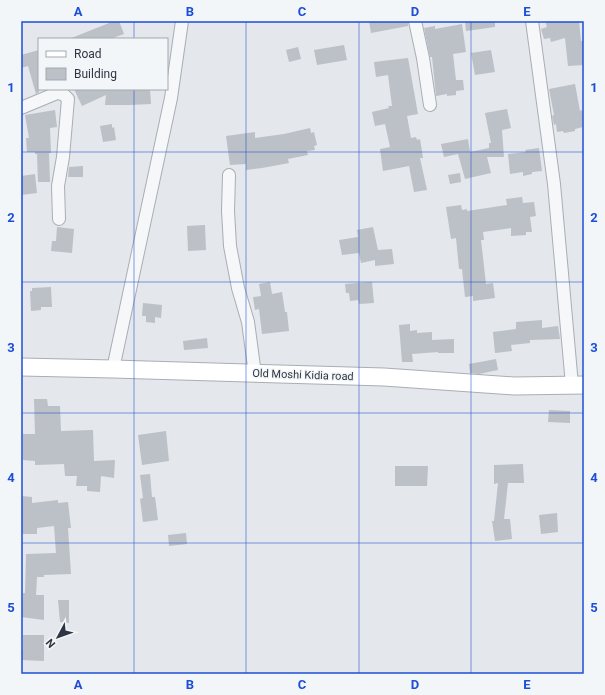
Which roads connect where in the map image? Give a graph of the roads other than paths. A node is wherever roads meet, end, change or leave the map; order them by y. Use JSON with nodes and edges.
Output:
{"nodes":[{"id":1,"x":182,"y":21,"type":"edge"},
{"id":2,"x":414,"y":21,"type":"edge"},
{"id":3,"x":532,"y":21,"type":"edge"},
{"id":4,"x":430,"y":105,"type":"dead end"},
{"id":5,"x":21,"y":108,"type":"edge"},
{"id":6,"x":229,"y":175,"type":"dead end"},
{"id":7,"x":58,"y":219,"type":"dead end"},
{"id":8,"x":21,"y":367,"type":"edge"},
{"id":9,"x":113,"y":369,"type":"junction"},
{"id":10,"x":256,"y":374,"type":"junction"},
{"id":11,"x":578,"y":385,"type":"edge"}],
"edges":[{"from":1,"to":9,"type":"street"},
{"from":2,"to":4,"type":"street"},
{"from":3,"to":11,"type":"street"},
{"from":5,"to":7,"type":"street"},
{"from":6,"to":10,"type":"street"},
{"from":8,"to":9,"type":"street","name":"Old Moshi Kidia road"},
{"from":9,"to":10,"type":"street","name":"Old Moshi Kidia road"},
{"from":10,"to":11,"type":"street","name":"Old Moshi Kidia road"}]}
